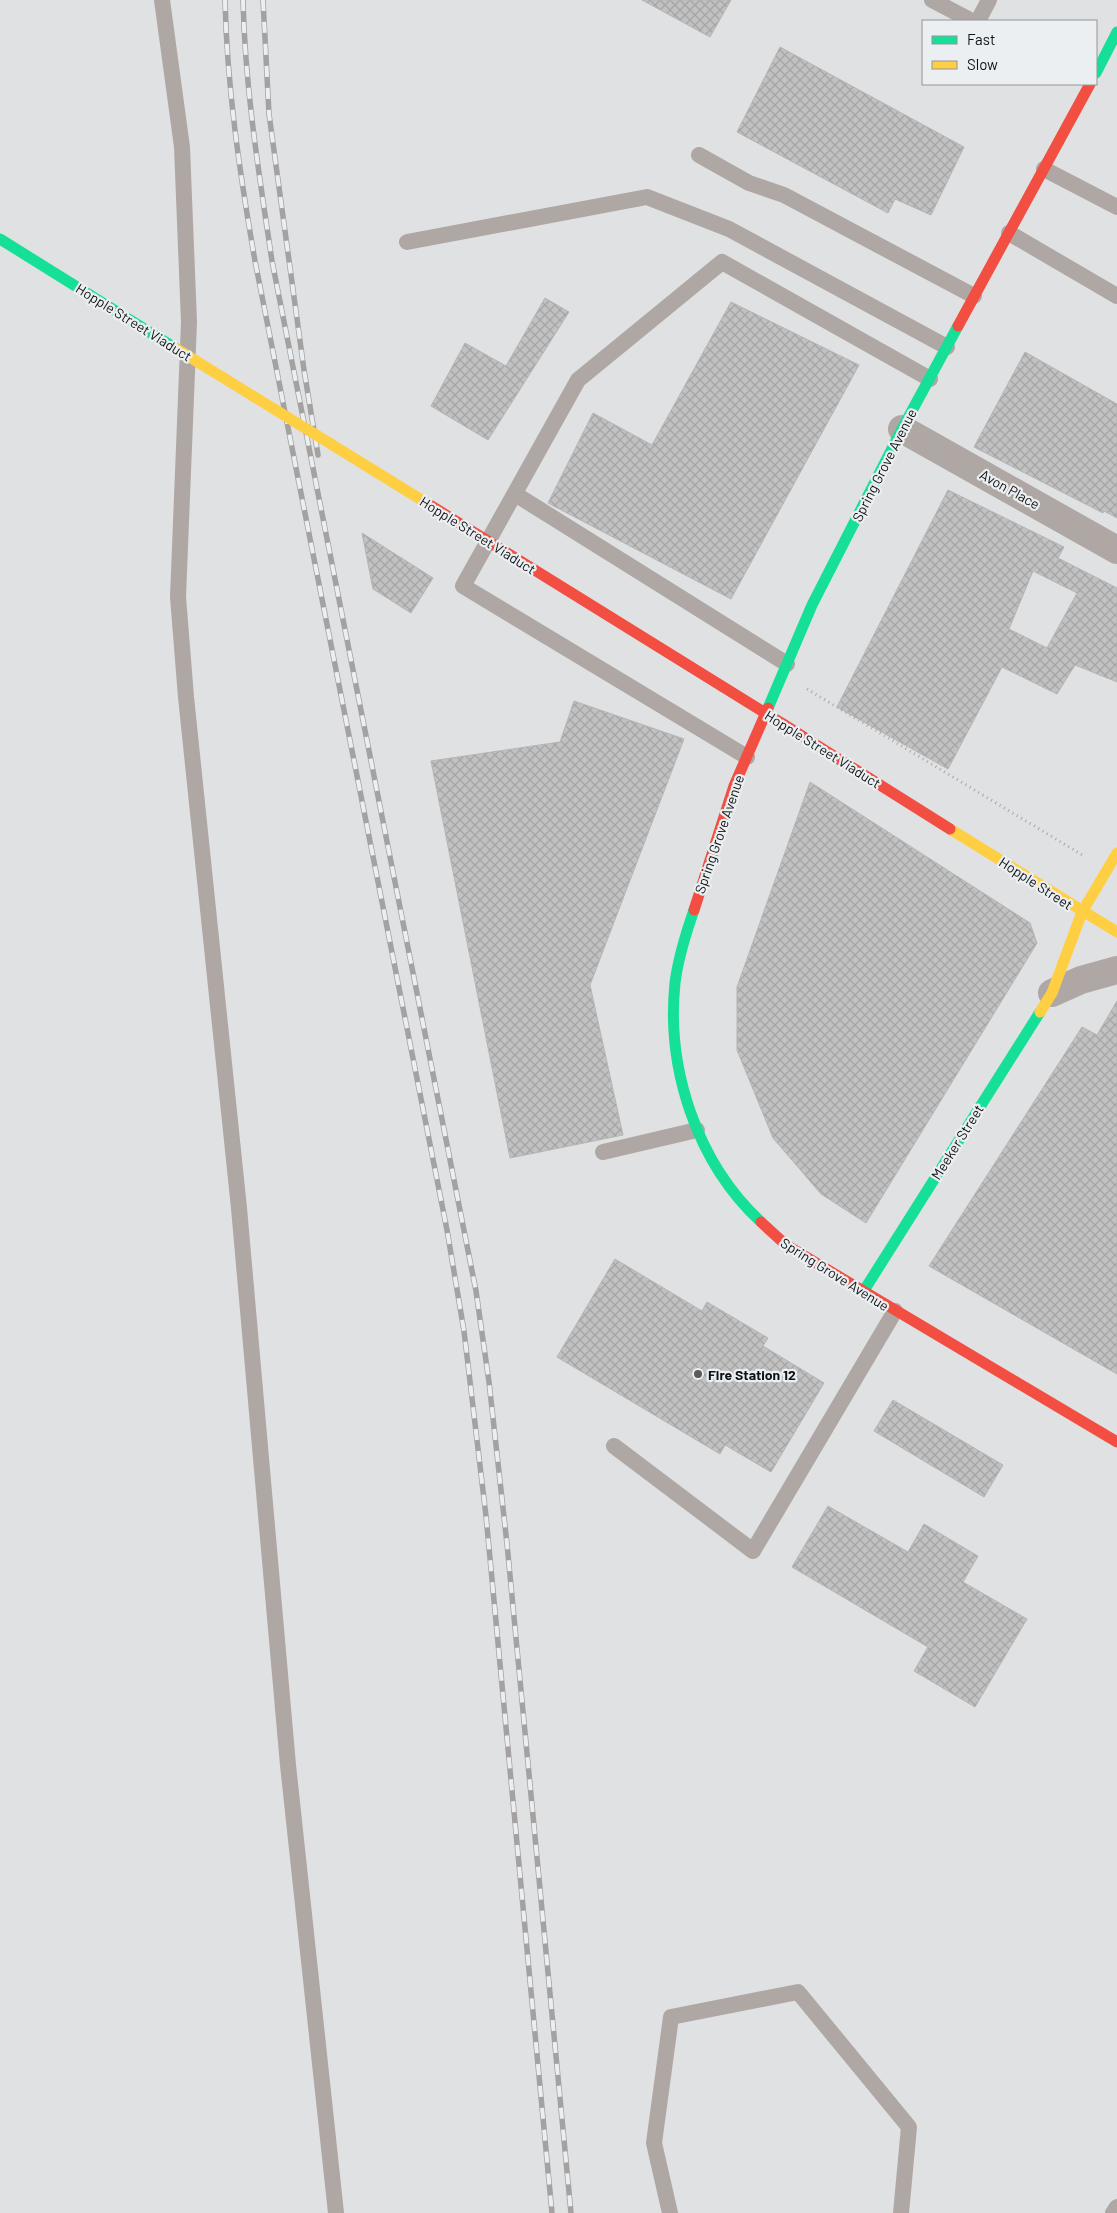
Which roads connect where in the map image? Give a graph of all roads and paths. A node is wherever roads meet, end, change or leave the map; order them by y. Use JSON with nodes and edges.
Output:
{"nodes":[{"id":1,"x":162,"y":0,"type":"edge"},
{"id":2,"x":932,"y":0,"type":"edge"},
{"id":3,"x":990,"y":0,"type":"edge"},
{"id":4,"x":970,"y":20,"type":"edge"},
{"id":5,"x":979,"y":20,"type":"edge"},
{"id":6,"x":1117,"y":32,"type":"edge"},
{"id":7,"x":1097,"y":71,"type":"edge"},
{"id":8,"x":1089,"y":85,"type":"edge"},
{"id":9,"x":699,"y":155,"type":"dead end"},
{"id":10,"x":1044,"y":169,"type":"junction"},
{"id":11,"x":1117,"y":207,"type":"edge"},
{"id":12,"x":1009,"y":233,"type":"junction"},
{"id":13,"x":0,"y":239,"type":"edge"},
{"id":14,"x":407,"y":242,"type":"dead end"},
{"id":15,"x":974,"y":296,"type":"junction"},
{"id":16,"x":1117,"y":296,"type":"edge"},
{"id":17,"x":947,"y":347,"type":"junction"},
{"id":18,"x":930,"y":379,"type":"junction"},
{"id":19,"x":902,"y":429,"type":"junction"},
{"id":20,"x":515,"y":494,"type":"junction"},
{"id":21,"x":1117,"y":550,"type":"edge"},
{"id":22,"x":785,"y":669,"type":"junction"},
{"id":23,"x":747,"y":757,"type":"junction"},
{"id":24,"x":957,"y":832,"type":"joint"},
{"id":25,"x":1076,"y":851,"type":"dead end"},
{"id":26,"x":1117,"y":853,"type":"edge"},
{"id":27,"x":1082,"y":912,"type":"junction"},
{"id":28,"x":1117,"y":932,"type":"edge"},
{"id":29,"x":1117,"y":970,"type":"edge"},
{"id":30,"x":1052,"y":992,"type":"junction"},
{"id":31,"x":697,"y":1130,"type":"junction"},
{"id":32,"x":603,"y":1152,"type":"dead end"},
{"id":33,"x":863,"y":1292,"type":"junction"},
{"id":34,"x":894,"y":1311,"type":"junction"},
{"id":35,"x":1117,"y":1442,"type":"edge"},
{"id":36,"x":614,"y":1446,"type":"dead end"},
{"id":37,"x":1117,"y":2207,"type":"edge"},
{"id":38,"x":336,"y":2213,"type":"edge"},
{"id":39,"x":670,"y":2213,"type":"edge"},
{"id":40,"x":901,"y":2213,"type":"edge"},
{"id":41,"x":1113,"y":2213,"type":"edge"}],
"edges":[{"from":1,"to":38,"type":"lane"},
{"from":2,"to":4,"type":"lane"},
{"from":3,"to":5,"type":"lane"},
{"from":6,"to":7,"type":"main road"},
{"from":8,"to":10,"type":"main road","name":"Spring Grove Avenue"},
{"from":9,"to":15,"type":"lane"},
{"from":10,"to":11,"type":"lane"},
{"from":10,"to":12,"type":"main road","name":"Spring Grove Avenue"},
{"from":12,"to":15,"type":"main road","name":"Spring Grove Avenue"},
{"from":12,"to":16,"type":"lane"},
{"from":13,"to":24,"type":"main road","name":"Hopple Street Viaduct","bridge":true},
{"from":14,"to":17,"type":"lane"},
{"from":15,"to":17,"type":"main road","name":"Spring Grove Avenue"},
{"from":17,"to":18,"type":"main road","name":"Spring Grove Avenue"},
{"from":18,"to":19,"type":"main road","name":"Spring Grove Avenue"},
{"from":18,"to":20,"type":"lane"},
{"from":19,"to":21,"type":"street","name":"Avon Place"},
{"from":19,"to":22,"type":"main road","name":"Spring Grove Avenue"},
{"from":20,"to":22,"type":"lane"},
{"from":20,"to":23,"type":"lane"},
{"from":22,"to":23,"type":"main road","name":"Spring Grove Avenue"},
{"from":22,"to":25,"type":"path"},
{"from":23,"to":31,"type":"main road","name":"Spring Grove Avenue"},
{"from":24,"to":27,"type":"main road","name":"Hopple Street"},
{"from":26,"to":27,"type":"main road","name":"Meeker Street"},
{"from":27,"to":28,"type":"main road","name":"Hopple Street"},
{"from":27,"to":30,"type":"main road","name":"Meeker Street"},
{"from":29,"to":30,"type":"street"},
{"from":30,"to":33,"type":"main road","name":"Meeker Street"},
{"from":31,"to":32,"type":"lane"},
{"from":31,"to":33,"type":"main road","name":"Spring Grove Avenue"},
{"from":33,"to":34,"type":"main road","name":"Spring Grove Avenue"},
{"from":34,"to":35,"type":"main road","name":"Spring Grove Avenue"},
{"from":34,"to":36,"type":"lane"},
{"from":37,"to":41,"type":"lane"},
{"from":39,"to":40,"type":"lane"}]}
